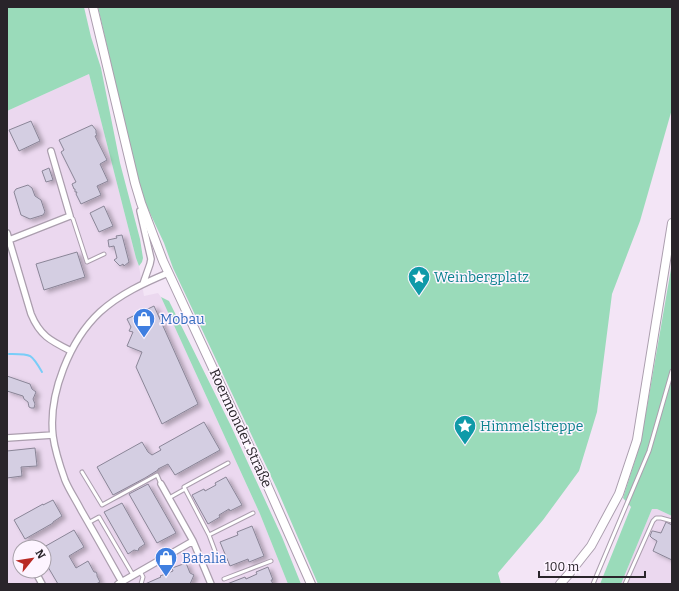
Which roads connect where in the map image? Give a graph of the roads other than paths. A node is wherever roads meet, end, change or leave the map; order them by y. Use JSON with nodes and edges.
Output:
{"nodes":[{"id":1,"x":93,"y":7,"type":"edge"},
{"id":2,"x":51,"y":151,"type":"dead end"},
{"id":3,"x":140,"y":203,"type":"junction"},
{"id":4,"x":70,"y":216,"type":"junction"},
{"id":5,"x":672,"y":223,"type":"edge"},
{"id":6,"x":7,"y":233,"type":"edge"},
{"id":7,"x":9,"y":240,"type":"junction"},
{"id":8,"x":104,"y":254,"type":"dead end"},
{"id":9,"x":168,"y":273,"type":"junction"},
{"id":10,"x":143,"y":284,"type":"junction"},
{"id":11,"x":71,"y":351,"type":"junction"},
{"id":12,"x":672,"y":371,"type":"edge"},
{"id":13,"x":53,"y":435,"type":"junction"},
{"id":14,"x":7,"y":438,"type":"edge"},
{"id":15,"x":228,"y":463,"type":"dead end"},
{"id":16,"x":82,"y":472,"type":"dead end"},
{"id":17,"x":161,"y":484,"type":"joint"},
{"id":18,"x":185,"y":489,"type":"junction"},
{"id":19,"x":169,"y":498,"type":"junction"},
{"id":20,"x":253,"y":513,"type":"dead end"},
{"id":21,"x":672,"y":521,"type":"edge"},
{"id":22,"x":88,"y":523,"type":"junction"},
{"id":23,"x":209,"y":535,"type":"junction"},
{"id":24,"x":193,"y":542,"type":"junction"},
{"id":25,"x":215,"y":551,"type":"dead end"},
{"id":26,"x":271,"y":561,"type":"dead end"},
{"id":27,"x":140,"y":572,"type":"junction"},
{"id":28,"x":133,"y":575,"type":"junction"},
{"id":29,"x":224,"y":579,"type":"dead end"},
{"id":30,"x":121,"y":583,"type":"edge"},
{"id":31,"x":141,"y":584,"type":"edge"},
{"id":32,"x":211,"y":584,"type":"edge"},
{"id":33,"x":311,"y":584,"type":"edge"},
{"id":34,"x":560,"y":584,"type":"edge"},
{"id":35,"x":594,"y":584,"type":"edge"},
{"id":36,"x":625,"y":584,"type":"edge"}],
"edges":[{"from":1,"to":3,"type":"main road","name":"Roermonder Straße"},
{"from":2,"to":4,"type":"street"},
{"from":3,"to":9,"type":"main road","name":"Roermonder Straße"},
{"from":3,"to":10,"type":"street"},
{"from":4,"to":7,"type":"street"},
{"from":4,"to":8,"type":"lane"},
{"from":5,"to":34,"type":"main road"},
{"from":6,"to":7,"type":"street"},
{"from":7,"to":11,"type":"street"},
{"from":9,"to":10,"type":"street"},
{"from":9,"to":33,"type":"main road","name":"Roermonder Straße"},
{"from":10,"to":11,"type":"street"},
{"from":11,"to":13,"type":"street"},
{"from":12,"to":35,"type":"lane"},
{"from":13,"to":14,"type":"street"},
{"from":13,"to":22,"type":"street"},
{"from":15,"to":18,"type":"lane"},
{"from":16,"to":17,"type":"lane"},
{"from":17,"to":19,"type":"street"},
{"from":18,"to":19,"type":"lane"},
{"from":18,"to":23,"type":"lane"},
{"from":19,"to":24,"type":"street"},
{"from":20,"to":23,"type":"lane"},
{"from":21,"to":36,"type":"lane"},
{"from":22,"to":28,"type":"lane"},
{"from":22,"to":30,"type":"street"},
{"from":23,"to":25,"type":"lane"},
{"from":24,"to":27,"type":"street"},
{"from":24,"to":32,"type":"street"},
{"from":26,"to":29,"type":"lane"},
{"from":27,"to":28,"type":"street"},
{"from":27,"to":31,"type":"lane"},
{"from":28,"to":30,"type":"street"}]}
